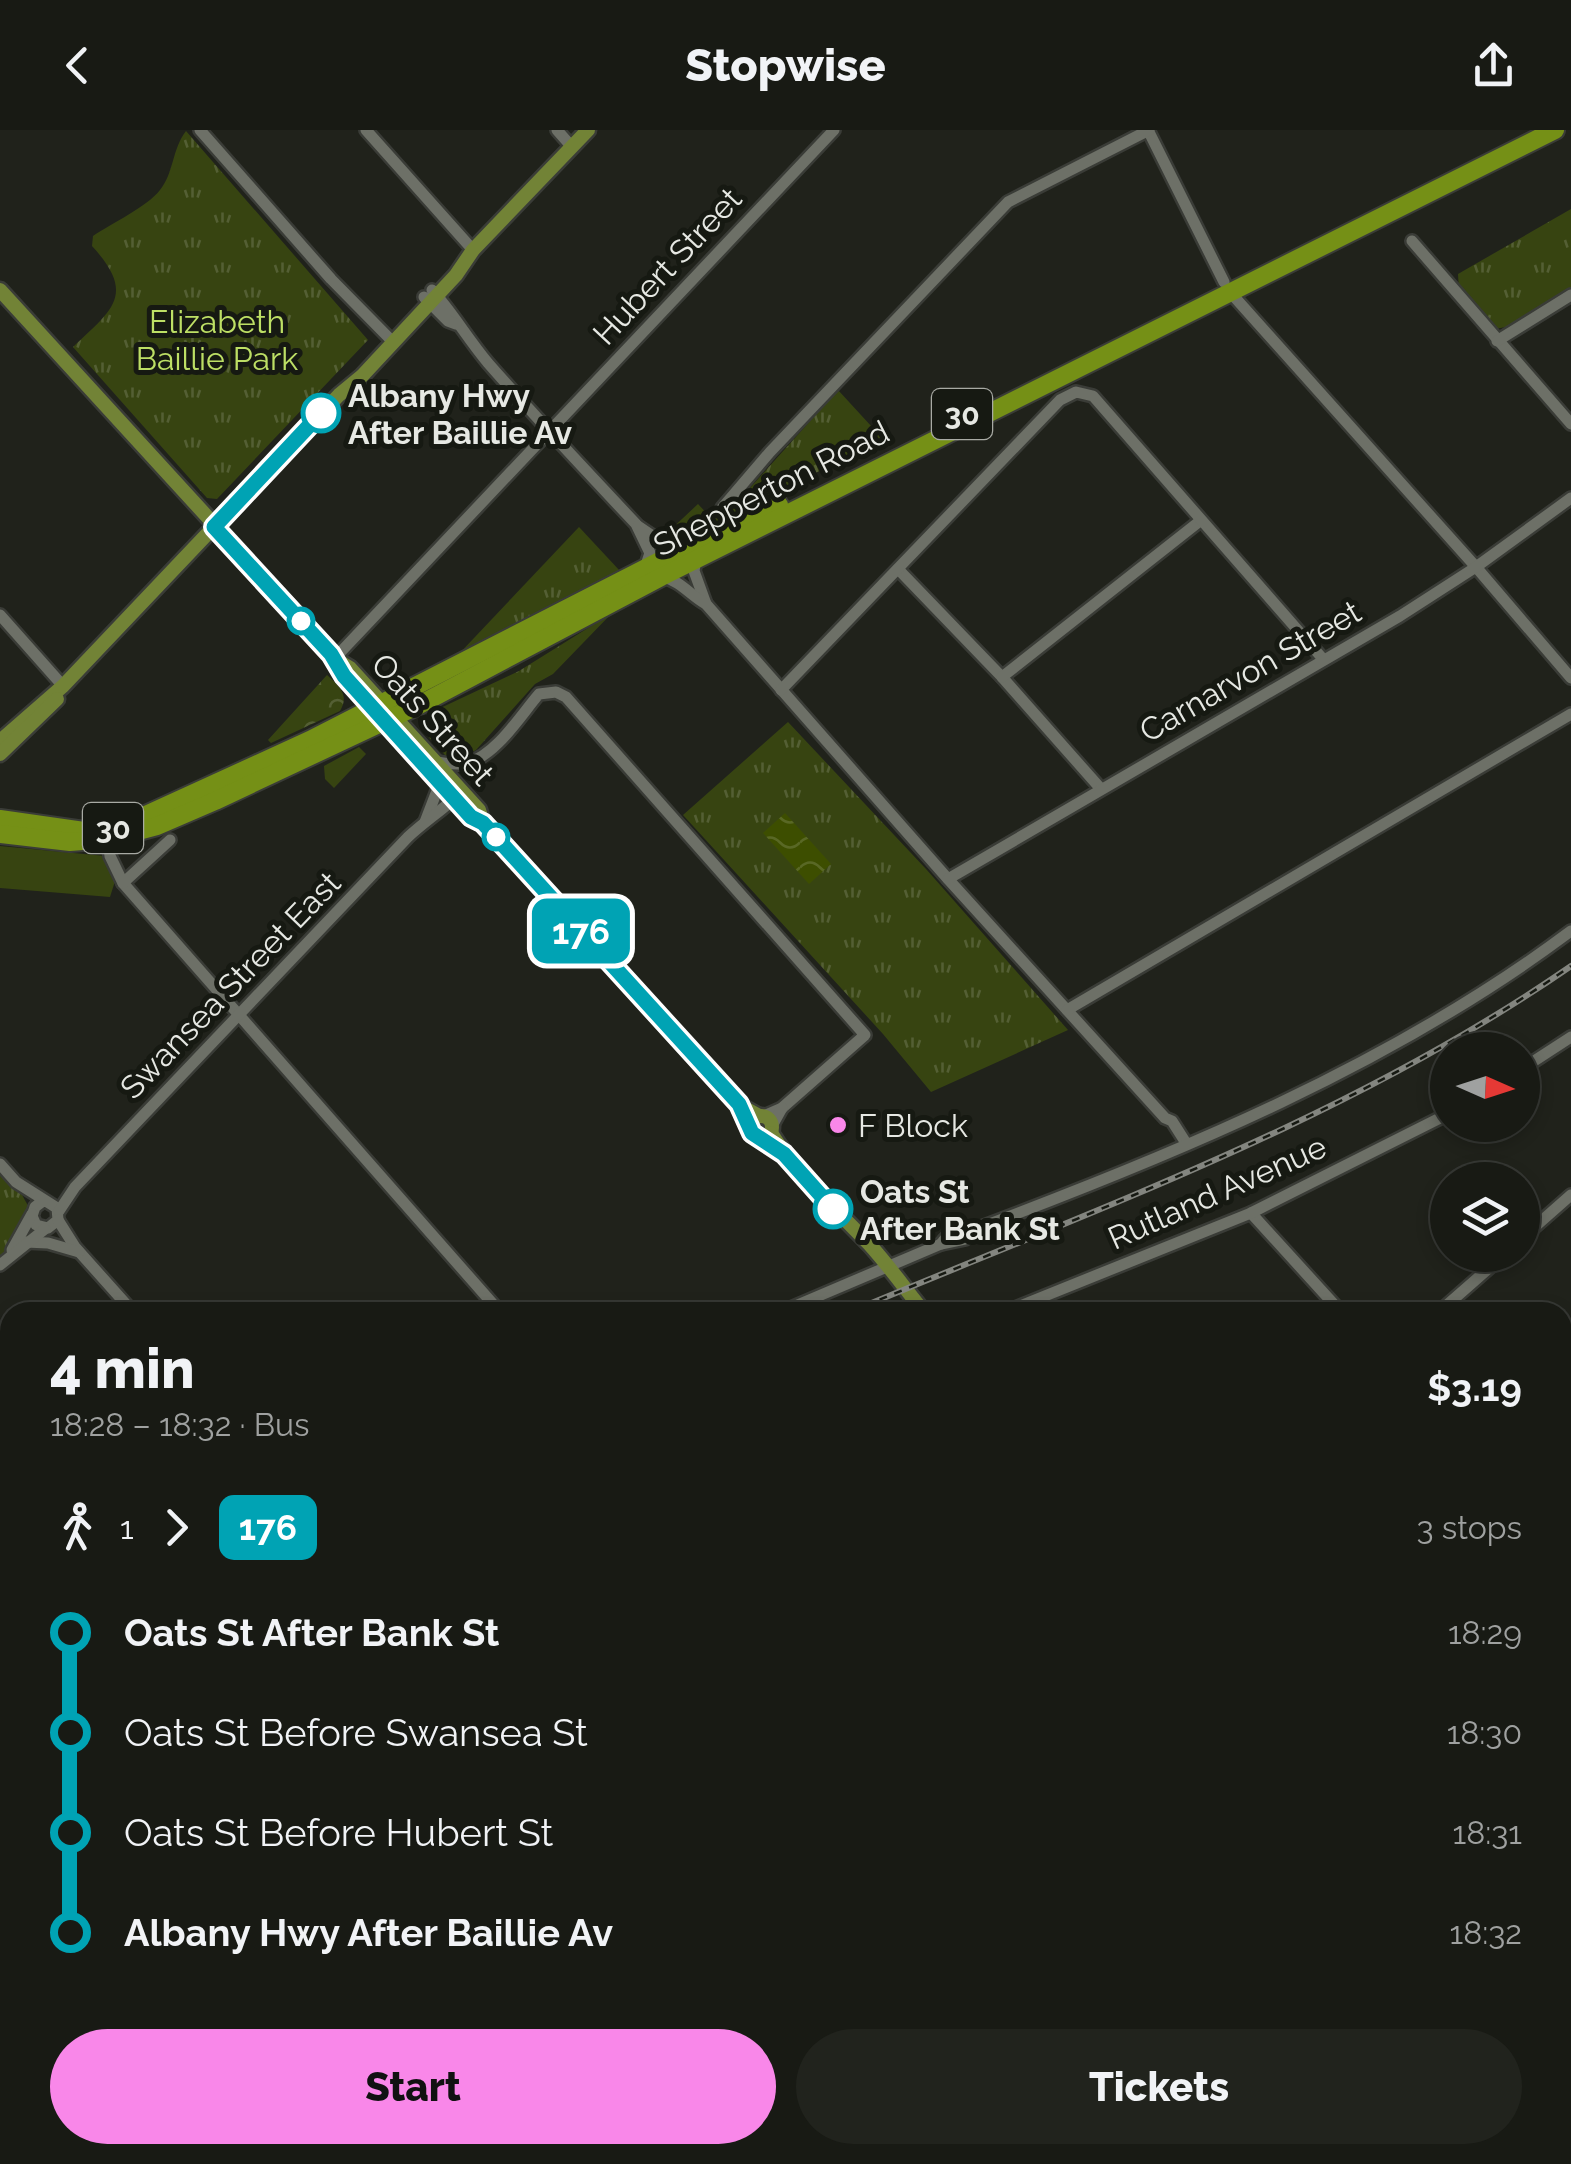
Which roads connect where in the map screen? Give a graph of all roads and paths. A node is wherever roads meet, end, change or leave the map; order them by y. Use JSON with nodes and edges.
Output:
{"nodes":[{"id":1,"x":200,"y":130,"type":"edge"},
{"id":2,"x":366,"y":130,"type":"edge"},
{"id":3,"x":557,"y":130,"type":"edge"},
{"id":4,"x":588,"y":130,"type":"edge"},
{"id":5,"x":834,"y":130,"type":"edge"},
{"id":6,"x":1148,"y":130,"type":"edge"},
{"id":7,"x":1530,"y":130,"type":"edge"},
{"id":8,"x":1555,"y":130,"type":"edge"},
{"id":9,"x":572,"y":147,"type":"junction"},
{"id":10,"x":1412,"y":241,"type":"dead end"},
{"id":11,"x":470,"y":254,"type":"junction"},
{"id":12,"x":1227,"y":287,"type":"junction"},
{"id":13,"x":0,"y":290,"type":"edge"},
{"id":14,"x":1571,"y":294,"type":"edge"},
{"id":15,"x":431,"y":297,"type":"junction"},
{"id":16,"x":390,"y":340,"type":"junction"},
{"id":17,"x":1497,"y":341,"type":"junction"},
{"id":18,"x":1571,"y":424,"type":"edge"},
{"id":19,"x":549,"y":431,"type":"junction"},
{"id":20,"x":1571,"y":498,"type":"edge"},
{"id":21,"x":722,"y":508,"type":"dead end"},
{"id":22,"x":1200,"y":521,"type":"junction"},
{"id":23,"x":636,"y":524,"type":"junction"},
{"id":24,"x":214,"y":527,"type":"junction"},
{"id":25,"x":689,"y":554,"type":"junction"},
{"id":26,"x":1476,"y":567,"type":"junction"},
{"id":27,"x":898,"y":569,"type":"junction"},
{"id":28,"x":652,"y":573,"type":"junction"},
{"id":29,"x":706,"y":604,"type":"junction"},
{"id":30,"x":0,"y":615,"type":"edge"},
{"id":31,"x":334,"y":658,"type":"junction"},
{"id":32,"x":1323,"y":660,"type":"junction"},
{"id":33,"x":1002,"y":677,"type":"junction"},
{"id":34,"x":1571,"y":678,"type":"edge"},
{"id":35,"x":63,"y":686,"type":"junction"},
{"id":36,"x":781,"y":690,"type":"junction"},
{"id":37,"x":384,"y":712,"type":"junction"},
{"id":38,"x":1571,"y":714,"type":"edge"},
{"id":39,"x":0,"y":741,"type":"edge"},
{"id":40,"x":0,"y":754,"type":"edge"},
{"id":41,"x":436,"y":762,"type":"junction"},
{"id":42,"x":440,"y":783,"type":"junction"},
{"id":43,"x":1100,"y":789,"type":"junction"},
{"id":44,"x":458,"y":795,"type":"junction"},
{"id":45,"x":0,"y":818,"type":"edge"},
{"id":46,"x":425,"y":822,"type":"junction"},
{"id":47,"x":0,"y":837,"type":"edge"},
{"id":48,"x":108,"y":839,"type":"junction"},
{"id":49,"x":170,"y":840,"type":"dead end"},
{"id":50,"x":948,"y":879,"type":"junction"},
{"id":51,"x":123,"y":883,"type":"junction"},
{"id":52,"x":1571,"y":931,"type":"edge"},
{"id":53,"x":1068,"y":1010,"type":"junction"},
{"id":54,"x":239,"y":1018,"type":"junction"},
{"id":55,"x":1571,"y":1036,"type":"edge"},
{"id":56,"x":1540,"y":1057,"type":"edge"},
{"id":57,"x":1430,"y":1123,"type":"edge"},
{"id":58,"x":763,"y":1126,"type":"junction"},
{"id":59,"x":1182,"y":1145,"type":"junction"},
{"id":60,"x":0,"y":1164,"type":"edge"},
{"id":61,"x":1571,"y":1195,"type":"edge"},
{"id":62,"x":1251,"y":1213,"type":"junction"},
{"id":63,"x":46,"y":1214,"type":"junction"},
{"id":64,"x":1540,"y":1222,"type":"edge"},
{"id":65,"x":26,"y":1242,"type":"junction"},
{"id":66,"x":77,"y":1250,"type":"junction"},
{"id":67,"x":10,"y":1254,"type":"junction"},
{"id":68,"x":0,"y":1265,"type":"edge"},
{"id":69,"x":889,"y":1268,"type":"junction"},
{"id":70,"x":1485,"y":1272,"type":"edge"},
{"id":71,"x":123,"y":1302,"type":"edge"},
{"id":72,"x":491,"y":1302,"type":"edge"},
{"id":73,"x":806,"y":1302,"type":"edge"},
{"id":74,"x":916,"y":1302,"type":"edge"},
{"id":75,"x":1030,"y":1302,"type":"edge"},
{"id":76,"x":1333,"y":1302,"type":"edge"},
{"id":77,"x":1450,"y":1302,"type":"edge"}],
"edges":[{"from":1,"to":16,"type":"street"},
{"from":2,"to":11,"type":"street"},
{"from":3,"to":9,"type":"street"},
{"from":4,"to":9,"type":"main road"},
{"from":5,"to":19,"type":"street","name":"Hubert Street"},
{"from":6,"to":12,"type":"street"},
{"from":6,"to":21,"type":"street"},
{"from":7,"to":12,"type":"highway","name":"Shepperton Road","number":"30"},
{"from":8,"to":12,"type":"highway","name":"Shepperton Road","number":"30"},
{"from":9,"to":11,"type":"main road"},
{"from":10,"to":17,"type":"street"},
{"from":11,"to":15,"type":"main road"},
{"from":12,"to":25,"type":"highway","name":"Shepperton Road","number":"30"},
{"from":12,"to":26,"type":"street"},
{"from":13,"to":24,"type":"main road","name":"Oats Street"},
{"from":14,"to":17,"type":"street"},
{"from":15,"to":16,"type":"main road"},
{"from":15,"to":19,"type":"street"},
{"from":16,"to":24,"type":"main road"},
{"from":17,"to":18,"type":"street"},
{"from":19,"to":23,"type":"street"},
{"from":19,"to":31,"type":"street","name":"Hubert Street"},
{"from":20,"to":26,"type":"street","name":"Carnarvon Street"},
{"from":22,"to":27,"type":"street"},
{"from":22,"to":32,"type":"street"},
{"from":22,"to":33,"type":"street"},
{"from":23,"to":25,"type":"street"},
{"from":23,"to":28,"type":"street"},
{"from":24,"to":31,"type":"main road","name":"Oats Street"},
{"from":24,"to":35,"type":"main road"},
{"from":25,"to":28,"type":"highway","name":"Shepperton Road","number":"30"},
{"from":25,"to":29,"type":"street"},
{"from":26,"to":32,"type":"street","name":"Carnarvon Street"},
{"from":26,"to":34,"type":"street"},
{"from":27,"to":33,"type":"street"},
{"from":27,"to":36,"type":"street"},
{"from":28,"to":29,"type":"street"},
{"from":28,"to":37,"type":"highway","name":"Shepperton Road","number":"30"},
{"from":29,"to":36,"type":"street"},
{"from":30,"to":35,"type":"street"},
{"from":31,"to":37,"type":"main road","name":"Oats Street"},
{"from":32,"to":43,"type":"street","name":"Carnarvon Street"},
{"from":33,"to":43,"type":"street"},
{"from":35,"to":39,"type":"main road"},
{"from":35,"to":40,"type":"main road"},
{"from":36,"to":50,"type":"street"},
{"from":37,"to":41,"type":"main road","name":"Oats Street"},
{"from":37,"to":42,"type":"main road","name":"Oats Street"},
{"from":37,"to":45,"type":"highway","name":"Shepperton Road","number":"30"},
{"from":37,"to":48,"type":"highway","name":"Shepperton Road","number":"30"},
{"from":38,"to":53,"type":"street"},
{"from":41,"to":44,"type":"main road","name":"Oats Street"},
{"from":41,"to":58,"type":"street"},
{"from":42,"to":44,"type":"main road","name":"Oats Street"},
{"from":42,"to":46,"type":"street","name":"Swansea Street East"},
{"from":43,"to":50,"type":"street","name":"Carnarvon Street"},
{"from":44,"to":46,"type":"street","name":"Swansea Street East"},
{"from":44,"to":58,"type":"main road","name":"Oats Street"},
{"from":46,"to":54,"type":"street","name":"Swansea Street East"},
{"from":47,"to":48,"type":"highway","name":"Shepperton Road","number":"30"},
{"from":48,"to":51,"type":"street"},
{"from":49,"to":51,"type":"street"},
{"from":50,"to":53,"type":"street"},
{"from":51,"to":54,"type":"street"},
{"from":52,"to":59,"type":"street"},
{"from":53,"to":59,"type":"street"},
{"from":54,"to":63,"type":"street","name":"Swansea Street East"},
{"from":54,"to":72,"type":"street"},
{"from":55,"to":56,"type":"street"},
{"from":57,"to":62,"type":"street","name":"Rutland Avenue"},
{"from":58,"to":69,"type":"main road","name":"Oats Street"},
{"from":59,"to":69,"type":"street"},
{"from":60,"to":63,"type":"street"},
{"from":61,"to":64,"type":"street"},
{"from":62,"to":75,"type":"street","name":"Rutland Avenue"},
{"from":62,"to":76,"type":"street"},
{"from":63,"to":65,"type":"street","name":"Swansea Street East"},
{"from":63,"to":66,"type":"street"},
{"from":63,"to":67,"type":"street","name":"Swansea Street East"},
{"from":65,"to":66,"type":"street"},
{"from":65,"to":67,"type":"street","name":"Swansea Street East"},
{"from":66,"to":71,"type":"street"},
{"from":67,"to":68,"type":"street","name":"Swansea Street East"},
{"from":69,"to":73,"type":"street"},
{"from":69,"to":74,"type":"main road","name":"Oats Street"},
{"from":70,"to":77,"type":"street"}]}
